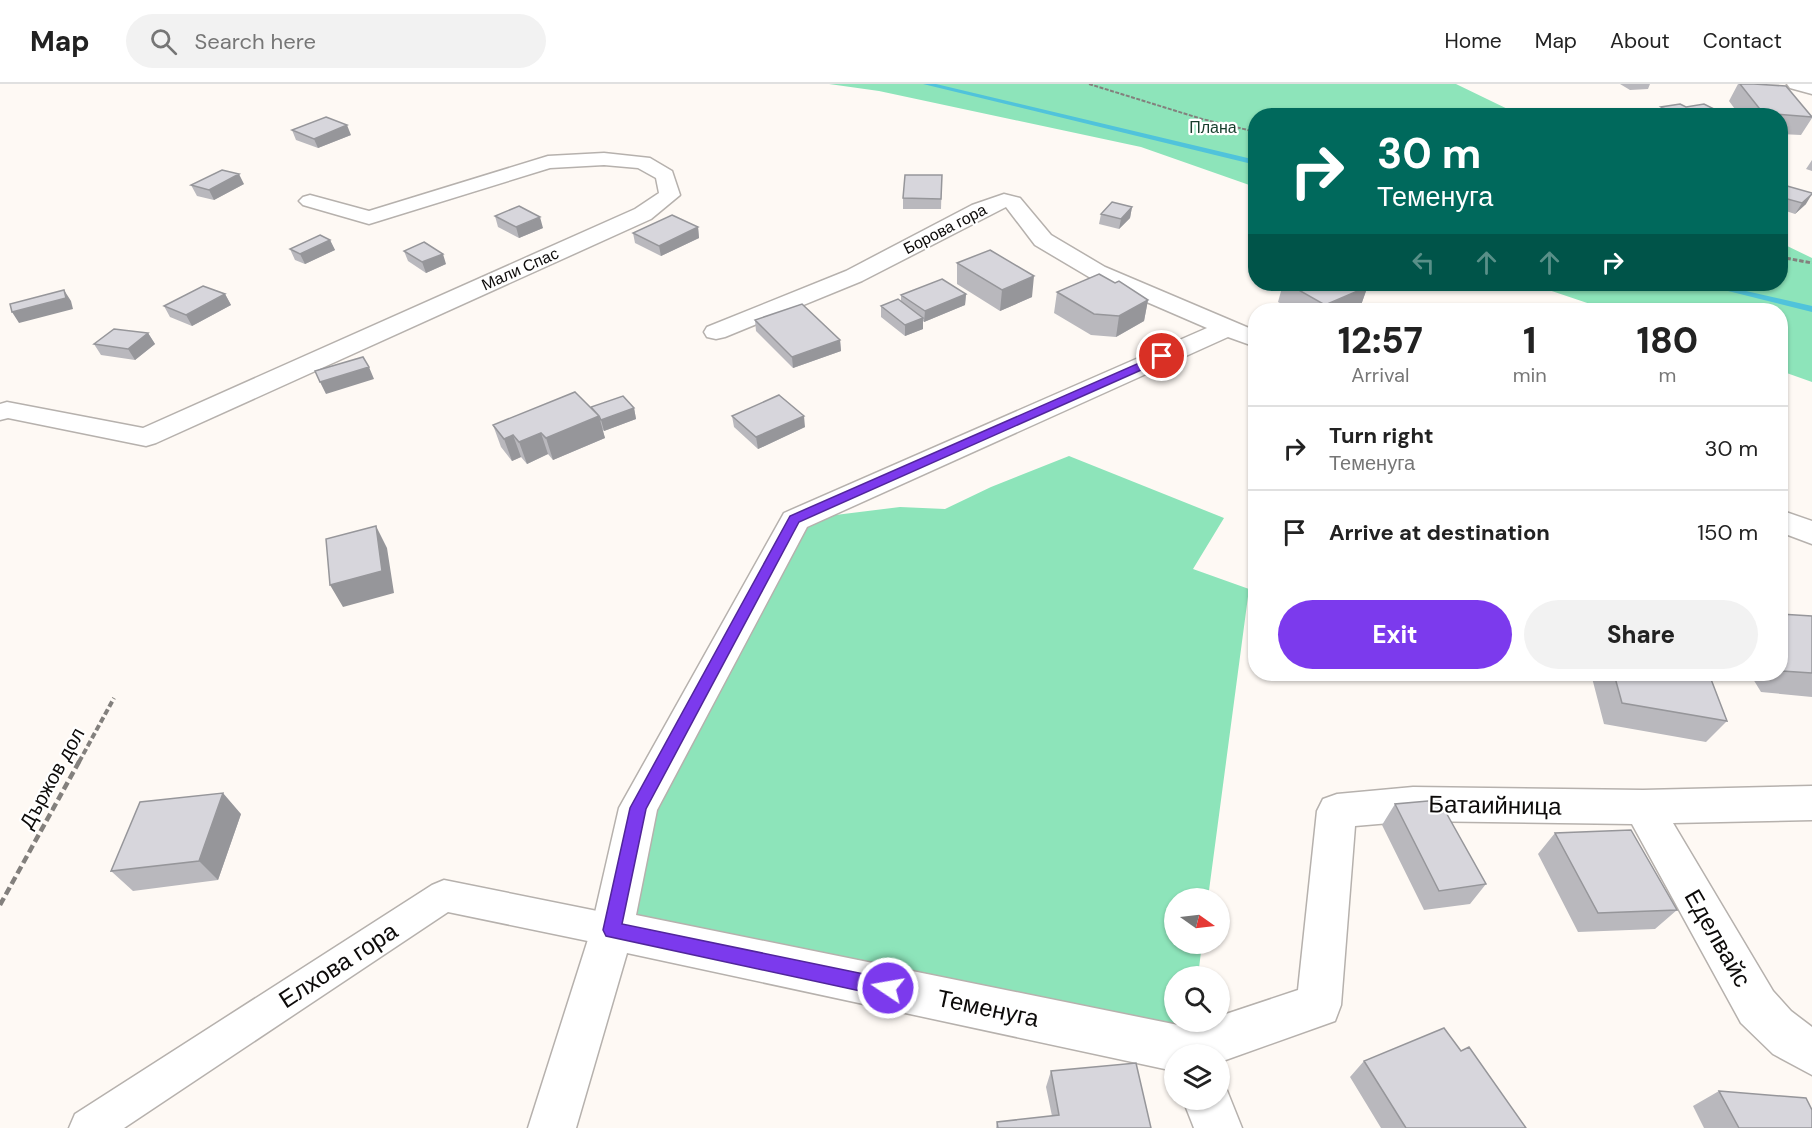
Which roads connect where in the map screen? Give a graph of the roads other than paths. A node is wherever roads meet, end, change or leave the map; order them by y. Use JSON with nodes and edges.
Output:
{"nodes":[{"id":1,"x":1796,"y":84,"type":"edge"},
{"id":2,"x":1812,"y":89,"type":"edge"},
{"id":3,"x":310,"y":201,"type":"dead end"},
{"id":4,"x":1227,"y":328,"type":"junction"},
{"id":5,"x":716,"y":332,"type":"dead end"},
{"id":6,"x":1248,"y":337,"type":"edge"},
{"id":7,"x":0,"y":412,"type":"edge"},
{"id":8,"x":1788,"y":523,"type":"edge"},
{"id":9,"x":1812,"y":533,"type":"edge"},
{"id":10,"x":1812,"y":803,"type":"edge"},
{"id":11,"x":1643,"y":807,"type":"junction"},
{"id":12,"x":612,"y":930,"type":"junction"},
{"id":13,"x":1211,"y":1044,"type":"edge"},
{"id":14,"x":1164,"y":1047,"type":"edge"},
{"id":15,"x":1812,"y":1052,"type":"edge"},
{"id":16,"x":1211,"y":1110,"type":"edge"},
{"id":17,"x":88,"y":1128,"type":"edge"},
{"id":18,"x":552,"y":1128,"type":"edge"},
{"id":19,"x":1218,"y":1128,"type":"edge"}],
"edges":[{"from":1,"to":2,"type":"street"},
{"from":3,"to":7,"type":"street","name":"Мали Спас"},
{"from":4,"to":5,"type":"street","name":"Борова гора"},
{"from":4,"to":6,"type":"street","name":"Борова гора"},
{"from":4,"to":12,"type":"street"},
{"from":8,"to":9,"type":"street"},
{"from":10,"to":11,"type":"street","name":"Батаийница"},
{"from":11,"to":13,"type":"street","name":"Батаийница"},
{"from":11,"to":15,"type":"street","name":"Еделвайс"},
{"from":12,"to":14,"type":"street","name":"Теменуга"},
{"from":12,"to":17,"type":"lane","name":"Елхова гора"},
{"from":12,"to":18,"type":"street"},
{"from":16,"to":19,"type":"street"}]}
